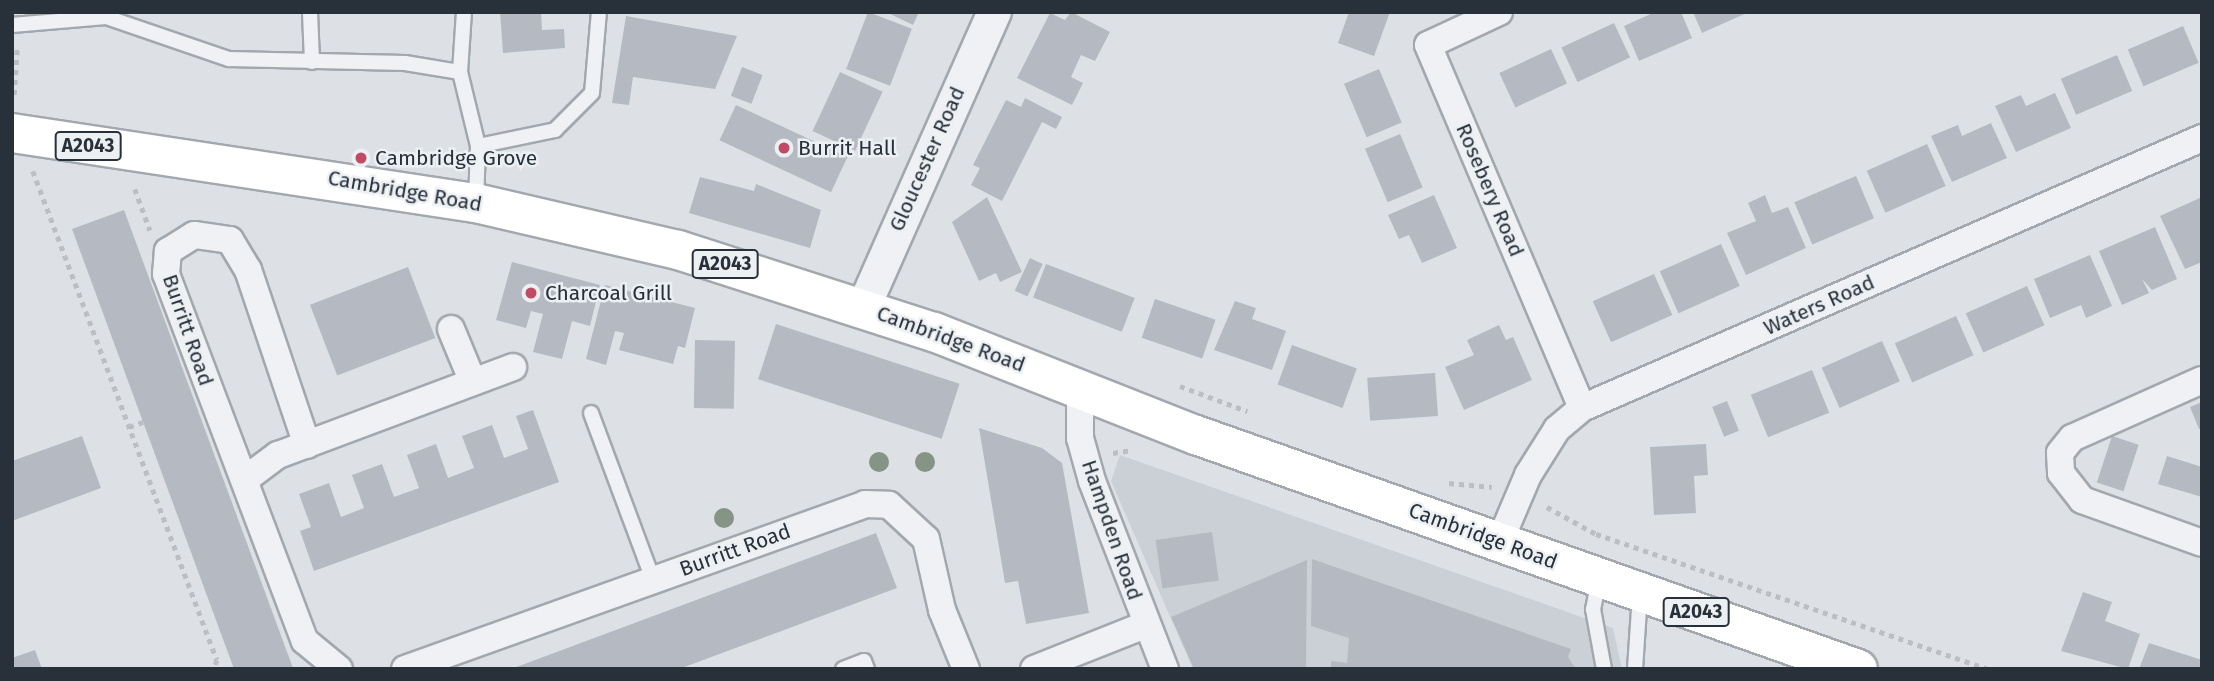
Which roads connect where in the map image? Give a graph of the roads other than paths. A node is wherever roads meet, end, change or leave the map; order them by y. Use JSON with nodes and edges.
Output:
{"nodes":[{"id":1,"x":310,"y":12,"type":"edge"},
{"id":2,"x":464,"y":12,"type":"edge"},
{"id":3,"x":599,"y":12,"type":"edge"},
{"id":4,"x":995,"y":12,"type":"edge"},
{"id":5,"x":1499,"y":12,"type":"edge"},
{"id":6,"x":106,"y":15,"type":"edge"},
{"id":7,"x":15,"y":30,"type":"edge"},
{"id":8,"x":312,"y":62,"type":"junction"},
{"id":9,"x":460,"y":72,"type":"junction"},
{"id":10,"x":12,"y":132,"type":"edge"},
{"id":11,"x":2202,"y":138,"type":"edge"},
{"id":12,"x":478,"y":146,"type":"junction"},
{"id":13,"x":476,"y":203,"type":"junction"},
{"id":14,"x":863,"y":307,"type":"junction"},
{"id":15,"x":451,"y":329,"type":"dead end"},
{"id":16,"x":513,"y":367,"type":"dead end"},
{"id":17,"x":2202,"y":380,"type":"edge"},
{"id":18,"x":473,"y":382,"type":"junction"},
{"id":19,"x":1080,"y":388,"type":"junction"},
{"id":20,"x":1582,"y":408,"type":"junction"},
{"id":21,"x":592,"y":413,"type":"dead end"},
{"id":22,"x":307,"y":445,"type":"junction"},
{"id":23,"x":247,"y":478,"type":"junction"},
{"id":24,"x":1500,"y":541,"type":"junction"},
{"id":25,"x":2202,"y":543,"type":"edge"},
{"id":26,"x":1600,"y":577,"type":"junction"},
{"id":27,"x":653,"y":580,"type":"junction"},
{"id":28,"x":1641,"y":592,"type":"junction"},
{"id":29,"x":1145,"y":625,"type":"junction"},
{"id":30,"x":339,"y":669,"type":"edge"},
{"id":31,"x":405,"y":669,"type":"edge"},
{"id":32,"x":843,"y":669,"type":"edge"},
{"id":33,"x":867,"y":669,"type":"edge"},
{"id":34,"x":966,"y":669,"type":"edge"},
{"id":35,"x":1034,"y":669,"type":"edge"},
{"id":36,"x":1165,"y":669,"type":"edge"},
{"id":37,"x":1604,"y":669,"type":"edge"},
{"id":38,"x":1635,"y":669,"type":"edge"},
{"id":39,"x":1858,"y":669,"type":"edge"}],
"edges":[{"from":1,"to":8,"type":"lane"},
{"from":2,"to":9,"type":"lane"},
{"from":3,"to":12,"type":"lane"},
{"from":4,"to":14,"type":"street","name":"Gloucester Road"},
{"from":5,"to":20,"type":"street","name":"Rosebery Road"},
{"from":6,"to":7,"type":"lane"},
{"from":6,"to":8,"type":"lane"},
{"from":8,"to":9,"type":"lane"},
{"from":9,"to":12,"type":"lane"},
{"from":10,"to":13,"type":"main road","name":"Cambridge Road","number":"A2043"},
{"from":11,"to":20,"type":"street","name":"Waters Road"},
{"from":12,"to":13,"type":"lane"},
{"from":13,"to":14,"type":"main road","name":"Cambridge Road","number":"A2043"},
{"from":14,"to":19,"type":"main road","name":"Cambridge Road","number":"A2043"},
{"from":15,"to":18,"type":"street"},
{"from":16,"to":18,"type":"street"},
{"from":17,"to":25,"type":"street"},
{"from":18,"to":22,"type":"street"},
{"from":19,"to":24,"type":"main road","name":"Cambridge Road","number":"A2043"},
{"from":19,"to":29,"type":"street","name":"Hampden Road"},
{"from":20,"to":24,"type":"street","name":"Waters Road"},
{"from":21,"to":27,"type":"lane"},
{"from":22,"to":23,"type":"street"},
{"from":22,"to":23,"type":"street","name":"Burritt Road"},
{"from":23,"to":30,"type":"street","name":"Burritt Road"},
{"from":24,"to":26,"type":"main road","name":"Cambridge Road","number":"A2043"},
{"from":26,"to":28,"type":"main road","name":"Cambridge Road","number":"A2043"},
{"from":26,"to":37,"type":"lane"},
{"from":27,"to":31,"type":"street","name":"Burritt Road"},
{"from":27,"to":34,"type":"street","name":"Burritt Road"},
{"from":28,"to":38,"type":"lane"},
{"from":28,"to":39,"type":"main road","name":"Cambridge Road","number":"A2043"},
{"from":29,"to":35,"type":"street"},
{"from":29,"to":36,"type":"street","name":"Hampden Road"},
{"from":32,"to":33,"type":"lane"}]}
